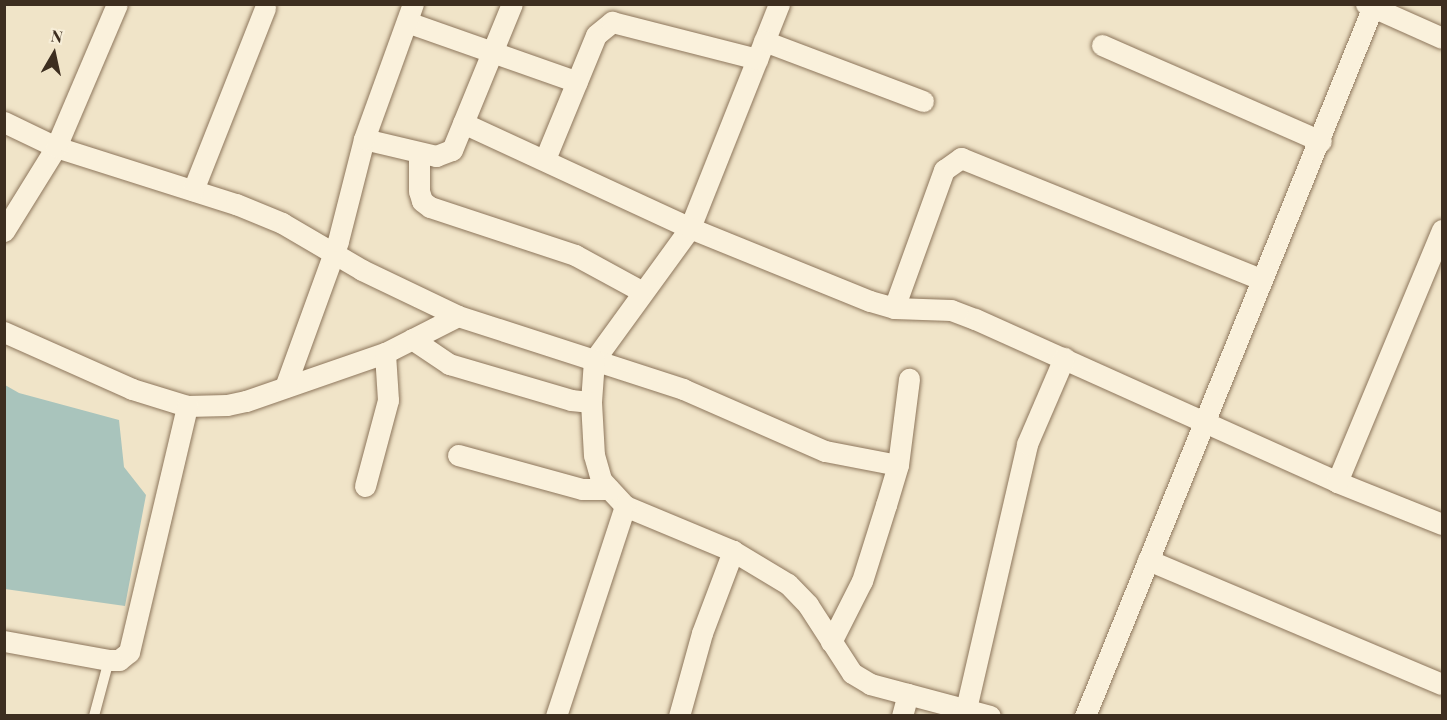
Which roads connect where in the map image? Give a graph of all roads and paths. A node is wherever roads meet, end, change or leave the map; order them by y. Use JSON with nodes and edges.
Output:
{"nodes":[{"id":1,"x":117,"y":4,"type":"edge"},
{"id":2,"x":512,"y":4,"type":"edge"},
{"id":3,"x":779,"y":4,"type":"edge"},
{"id":4,"x":1371,"y":6,"type":"edge"},
{"id":5,"x":265,"y":8,"type":"dead end"},
{"id":6,"x":410,"y":13,"type":"edge"},
{"id":7,"x":1443,"y":38,"type":"edge"},
{"id":8,"x":1102,"y":45,"type":"dead end"},
{"id":9,"x":761,"y":50,"type":"junction"},
{"id":10,"x":492,"y":54,"type":"junction"},
{"id":11,"x":578,"y":82,"type":"junction"},
{"id":12,"x":923,"y":101,"type":"dead end"},
{"id":13,"x":4,"y":122,"type":"edge"},
{"id":14,"x":463,"y":123,"type":"junction"},
{"id":15,"x":364,"y":139,"type":"junction"},
{"id":16,"x":1321,"y":141,"type":"junction"},
{"id":17,"x":56,"y":147,"type":"junction"},
{"id":18,"x":419,"y":154,"type":"junction"},
{"id":19,"x":545,"y":159,"type":"junction"},
{"id":20,"x":194,"y":190,"type":"junction"},
{"id":21,"x":690,"y":228,"type":"junction"},
{"id":22,"x":1443,"y":230,"type":"edge"},
{"id":23,"x":4,"y":231,"type":"edge"},
{"id":24,"x":333,"y":254,"type":"junction"},
{"id":25,"x":1260,"y":279,"type":"junction"},
{"id":26,"x":641,"y":291,"type":"junction"},
{"id":27,"x":894,"y":308,"type":"junction"},
{"id":28,"x":458,"y":316,"type":"junction"},
{"id":29,"x":4,"y":332,"type":"edge"},
{"id":30,"x":412,"y":339,"type":"junction"},
{"id":31,"x":385,"y":353,"type":"junction"},
{"id":32,"x":1064,"y":358,"type":"junction"},
{"id":33,"x":594,"y":360,"type":"junction"},
{"id":34,"x":909,"y":379,"type":"dead end"},
{"id":35,"x":285,"y":387,"type":"junction"},
{"id":36,"x":591,"y":402,"type":"junction"},
{"id":37,"x":187,"y":406,"type":"junction"},
{"id":38,"x":1203,"y":418,"type":"junction"},
{"id":39,"x":458,"y":455,"type":"dead end"},
{"id":40,"x":898,"y":465,"type":"junction"},
{"id":41,"x":1337,"y":482,"type":"junction"},
{"id":42,"x":365,"y":486,"type":"dead end"},
{"id":43,"x":609,"y":489,"type":"junction"},
{"id":44,"x":625,"y":506,"type":"junction"},
{"id":45,"x":1443,"y":524,"type":"edge"},
{"id":46,"x":733,"y":551,"type":"junction"},
{"id":47,"x":1148,"y":560,"type":"junction"},
{"id":48,"x":4,"y":641,"type":"edge"},
{"id":49,"x":831,"y":642,"type":"junction"},
{"id":50,"x":109,"y":660,"type":"junction"},
{"id":51,"x":1443,"y":684,"type":"edge"},
{"id":52,"x":908,"y":694,"type":"junction"},
{"id":53,"x":966,"y":709,"type":"junction"},
{"id":54,"x":94,"y":716,"type":"edge"},
{"id":55,"x":556,"y":716,"type":"edge"},
{"id":56,"x":680,"y":716,"type":"edge"},
{"id":57,"x":902,"y":716,"type":"edge"},
{"id":58,"x":990,"y":716,"type":"edge"},
{"id":59,"x":1085,"y":716,"type":"edge"}],
"edges":[{"from":1,"to":17,"type":"street"},
{"from":2,"to":10,"type":"street"},
{"from":3,"to":9,"type":"street"},
{"from":4,"to":7,"type":"street"},
{"from":4,"to":16,"type":"street"},
{"from":5,"to":20,"type":"street"},
{"from":6,"to":10,"type":"street"},
{"from":6,"to":15,"type":"street"},
{"from":8,"to":16,"type":"street"},
{"from":9,"to":11,"type":"street"},
{"from":9,"to":12,"type":"street"},
{"from":9,"to":21,"type":"street"},
{"from":10,"to":11,"type":"street"},
{"from":10,"to":14,"type":"street"},
{"from":11,"to":19,"type":"street"},
{"from":13,"to":17,"type":"street"},
{"from":14,"to":18,"type":"street"},
{"from":14,"to":19,"type":"street"},
{"from":15,"to":18,"type":"street"},
{"from":15,"to":24,"type":"street"},
{"from":16,"to":25,"type":"street"},
{"from":17,"to":20,"type":"street"},
{"from":17,"to":23,"type":"street"},
{"from":18,"to":26,"type":"street"},
{"from":19,"to":21,"type":"street"},
{"from":20,"to":24,"type":"street"},
{"from":21,"to":26,"type":"street"},
{"from":21,"to":27,"type":"street"},
{"from":22,"to":41,"type":"street"},
{"from":24,"to":28,"type":"street"},
{"from":24,"to":35,"type":"street"},
{"from":25,"to":27,"type":"street"},
{"from":25,"to":38,"type":"street"},
{"from":26,"to":33,"type":"street"},
{"from":27,"to":32,"type":"street"},
{"from":28,"to":30,"type":"street"},
{"from":28,"to":33,"type":"street"},
{"from":29,"to":37,"type":"street"},
{"from":30,"to":31,"type":"street"},
{"from":30,"to":36,"type":"street"},
{"from":31,"to":35,"type":"street"},
{"from":31,"to":42,"type":"street"},
{"from":32,"to":38,"type":"street"},
{"from":32,"to":53,"type":"street"},
{"from":33,"to":36,"type":"street"},
{"from":33,"to":40,"type":"street"},
{"from":34,"to":40,"type":"street"},
{"from":35,"to":37,"type":"street"},
{"from":36,"to":43,"type":"street"},
{"from":37,"to":50,"type":"street"},
{"from":38,"to":41,"type":"street"},
{"from":38,"to":47,"type":"street"},
{"from":39,"to":43,"type":"street"},
{"from":40,"to":49,"type":"street"},
{"from":41,"to":45,"type":"street"},
{"from":43,"to":44,"type":"street"},
{"from":44,"to":46,"type":"street"},
{"from":44,"to":55,"type":"street"},
{"from":46,"to":49,"type":"street"},
{"from":46,"to":56,"type":"street"},
{"from":47,"to":51,"type":"street"},
{"from":47,"to":59,"type":"street"},
{"from":48,"to":50,"type":"street"},
{"from":49,"to":52,"type":"street"},
{"from":50,"to":54,"type":"lane"},
{"from":52,"to":53,"type":"street"},
{"from":52,"to":57,"type":"street"},
{"from":53,"to":58,"type":"street"}]}
